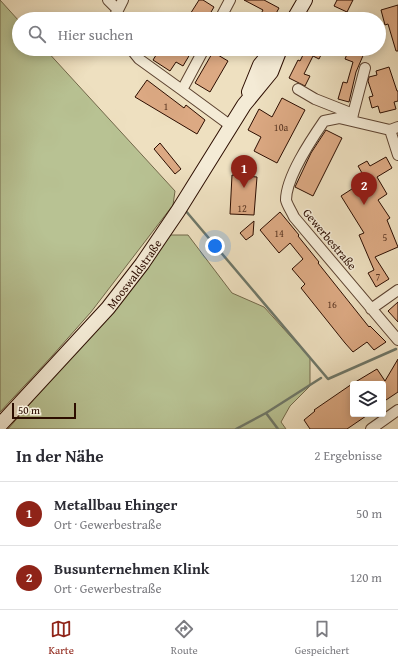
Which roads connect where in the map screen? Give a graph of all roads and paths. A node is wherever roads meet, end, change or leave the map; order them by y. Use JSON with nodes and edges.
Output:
{"nodes":[{"id":1,"x":108,"y":0,"type":"edge"},
{"id":2,"x":123,"y":0,"type":"edge"},
{"id":3,"x":230,"y":0,"type":"edge"},
{"id":4,"x":304,"y":0,"type":"edge"},
{"id":5,"x":114,"y":12,"type":"edge"},
{"id":6,"x":117,"y":12,"type":"edge"},
{"id":7,"x":224,"y":12,"type":"edge"},
{"id":8,"x":298,"y":12,"type":"edge"},
{"id":9,"x":137,"y":56,"type":"edge"},
{"id":10,"x":200,"y":56,"type":"edge"},
{"id":11,"x":267,"y":56,"type":"edge"},
{"id":12,"x":277,"y":56,"type":"edge"},
{"id":13,"x":365,"y":68,"type":"dead end"},
{"id":14,"x":298,"y":89,"type":"dead end"},
{"id":15,"x":182,"y":90,"type":"junction"},
{"id":16,"x":244,"y":105,"type":"junction"},
{"id":17,"x":353,"y":117,"type":"junction"},
{"id":18,"x":231,"y":126,"type":"junction"},
{"id":19,"x":394,"y":128,"type":"edge"},
{"id":20,"x":398,"y":156,"type":"edge"},
{"id":21,"x":398,"y":290,"type":"edge"},
{"id":22,"x":371,"y":308,"type":"junction"},
{"id":23,"x":398,"y":340,"type":"edge"},
{"id":24,"x":398,"y":410,"type":"edge"},
{"id":25,"x":0,"y":424,"type":"edge"},
{"id":26,"x":371,"y":429,"type":"edge"}],
"edges":[{"from":1,"to":5,"type":"street"},
{"from":2,"to":6,"type":"street"},
{"from":3,"to":7,"type":"street"},
{"from":4,"to":8,"type":"main road"},
{"from":9,"to":15,"type":"street"},
{"from":10,"to":15,"type":"street"},
{"from":11,"to":16,"type":"main road","name":"Mooswaldstraße"},
{"from":12,"to":16,"type":"main road","name":"Mooswaldstraße"},
{"from":13,"to":17,"type":"street"},
{"from":14,"to":17,"type":"street","name":"Gewerbestraße"},
{"from":15,"to":18,"type":"street"},
{"from":16,"to":18,"type":"main road","name":"Mooswaldstraße"},
{"from":17,"to":19,"type":"street","name":"Gewerbestraße"},
{"from":17,"to":22,"type":"street","name":"Gewerbestraße"},
{"from":18,"to":25,"type":"main road","name":"Mooswaldstraße"},
{"from":19,"to":20,"type":"street","name":"Gewerbestraße"},
{"from":21,"to":22,"type":"street"},
{"from":22,"to":23,"type":"street","name":"Gewerbestraße"},
{"from":24,"to":26,"type":"street"}]}
